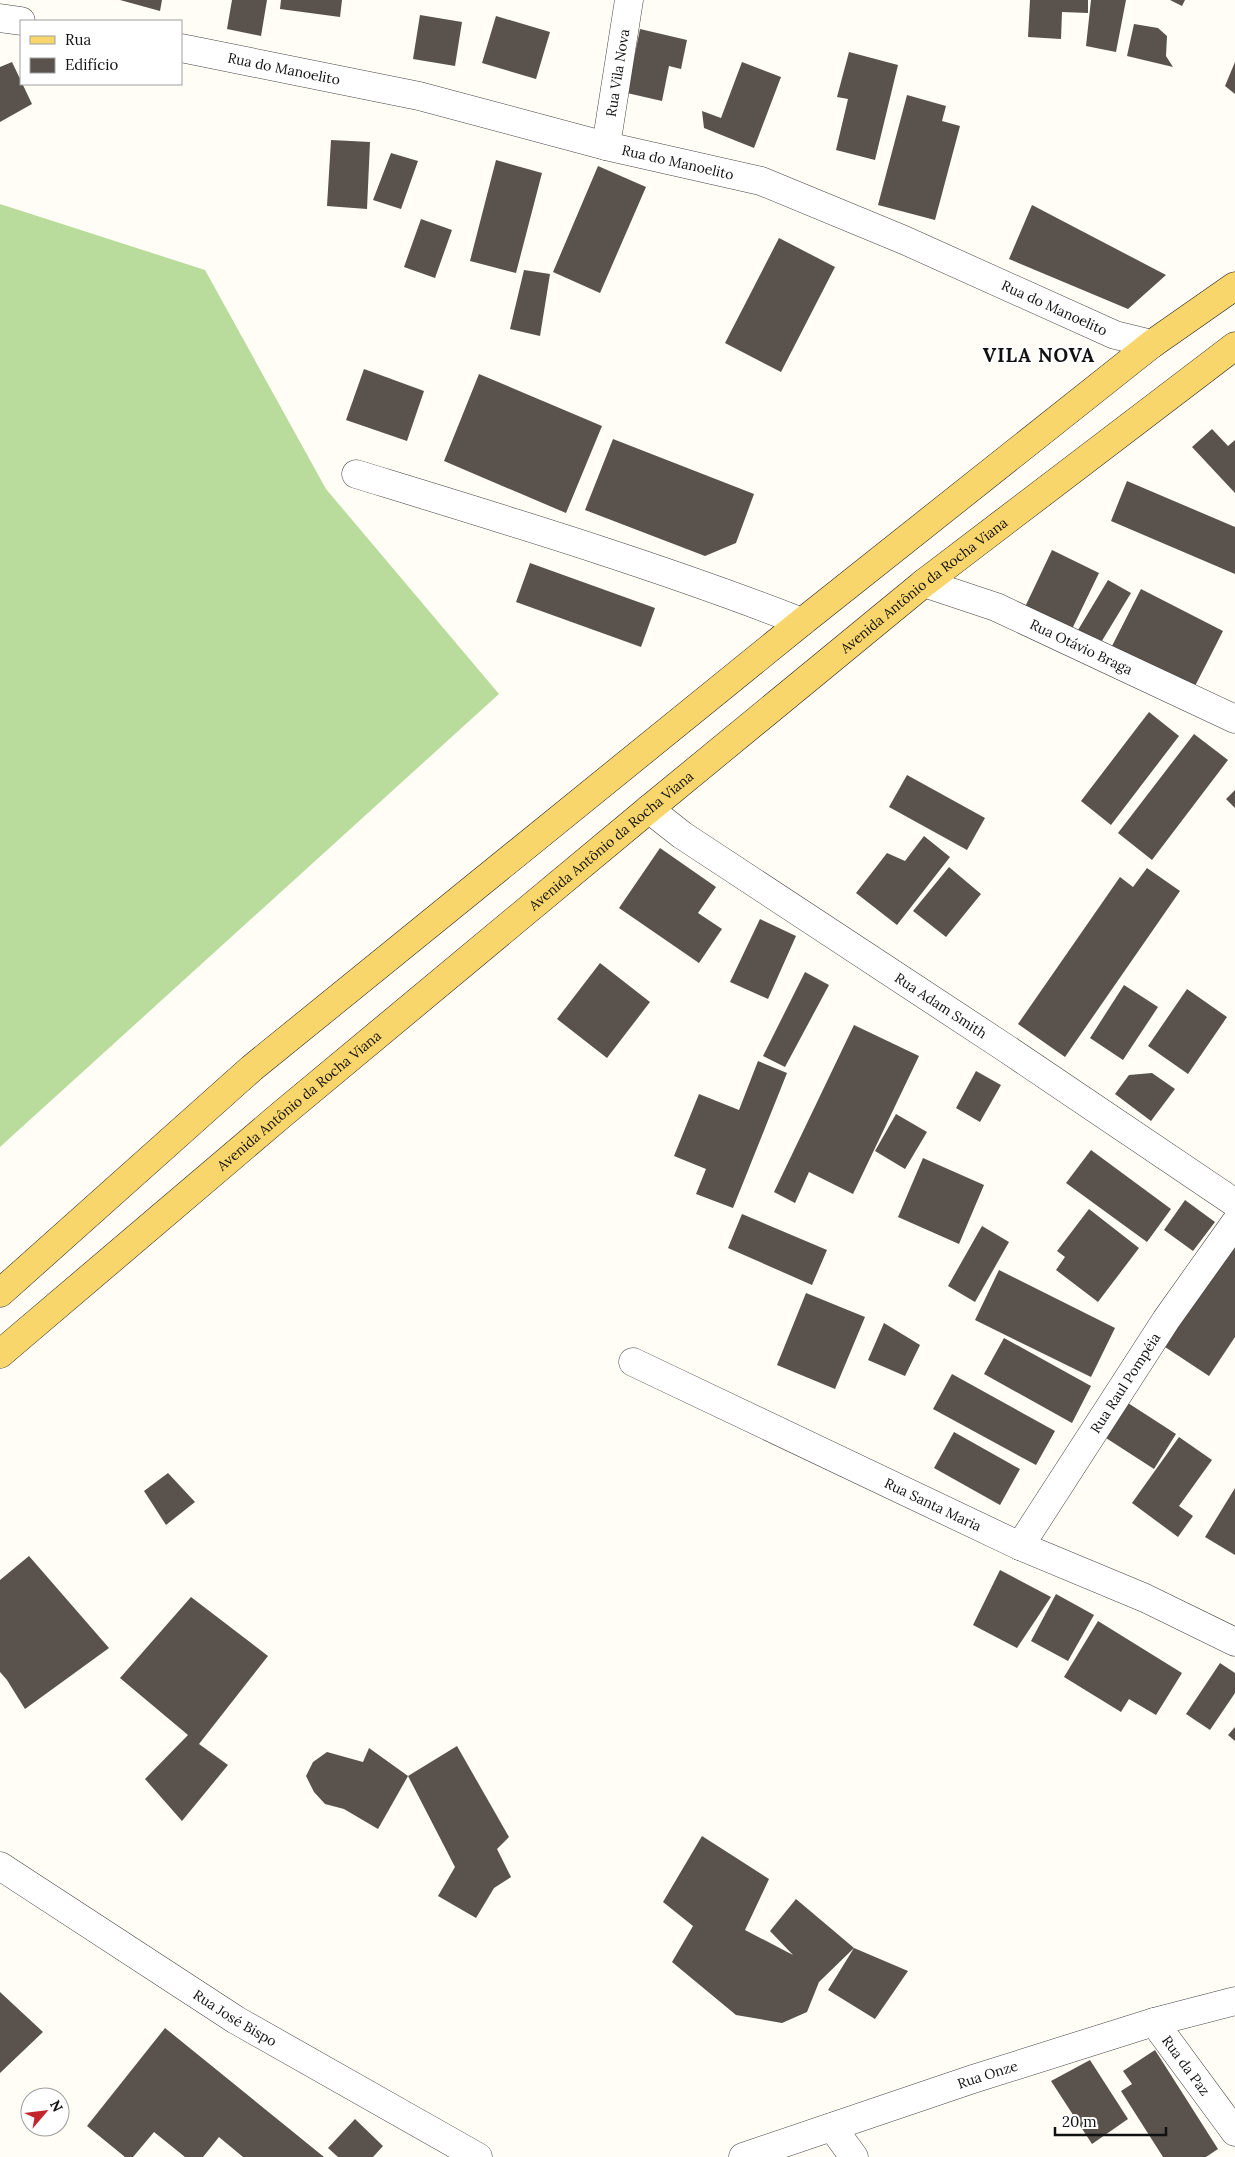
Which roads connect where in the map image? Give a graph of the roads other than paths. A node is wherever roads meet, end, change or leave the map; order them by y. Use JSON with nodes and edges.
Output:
{"nodes":[{"id":1,"x":630,"y":0,"type":"edge"},
{"id":2,"x":0,"y":18,"type":"edge"},
{"id":3,"x":20,"y":21,"type":"edge"},
{"id":4,"x":182,"y":48,"type":"edge"},
{"id":5,"x":606,"y":146,"type":"junction"},
{"id":6,"x":1235,"y":286,"type":"edge"},
{"id":7,"x":1152,"y":344,"type":"junction"},
{"id":8,"x":1235,"y":346,"type":"edge"},
{"id":9,"x":356,"y":474,"type":"dead end"},
{"id":10,"x":924,"y":583,"type":"junction"},
{"id":11,"x":802,"y":622,"type":"junction"},
{"id":12,"x":1235,"y":719,"type":"edge"},
{"id":13,"x":648,"y":809,"type":"junction"},
{"id":14,"x":1235,"y":1203,"type":"edge"},
{"id":15,"x":1235,"y":1223,"type":"edge"},
{"id":16,"x":0,"y":1293,"type":"edge"},
{"id":17,"x":0,"y":1354,"type":"edge"},
{"id":18,"x":633,"y":1362,"type":"dead end"},
{"id":19,"x":1020,"y":1546,"type":"junction"},
{"id":20,"x":1235,"y":1642,"type":"edge"},
{"id":21,"x":0,"y":1866,"type":"edge"},
{"id":22,"x":1235,"y":2001,"type":"edge"},
{"id":23,"x":1154,"y":2022,"type":"junction"},
{"id":24,"x":832,"y":2127,"type":"junction"},
{"id":25,"x":1235,"y":2132,"type":"edge"},
{"id":26,"x":478,"y":2157,"type":"edge"},
{"id":27,"x":743,"y":2157,"type":"edge"},
{"id":28,"x":854,"y":2157,"type":"edge"}],
"edges":[{"from":1,"to":5,"type":"street","name":"Rua Vila Nova"},
{"from":2,"to":3,"type":"street"},
{"from":4,"to":5,"type":"street","name":"Rua do Manoelito"},
{"from":5,"to":7,"type":"street","name":"Rua do Manoelito"},
{"from":6,"to":7,"type":"main road"},
{"from":7,"to":11,"type":"main road"},
{"from":8,"to":10,"type":"main road","name":"Avenida Antônio da Rocha Viana"},
{"from":9,"to":11,"type":"street"},
{"from":10,"to":12,"type":"street","name":"Rua Otávio Braga"},
{"from":10,"to":13,"type":"main road","name":"Avenida Antônio da Rocha Viana"},
{"from":11,"to":16,"type":"main road"},
{"from":13,"to":14,"type":"street","name":"Rua Adam Smith"},
{"from":13,"to":17,"type":"main road","name":"Avenida Antônio da Rocha Viana"},
{"from":15,"to":19,"type":"street","name":"Rua Raul Pompéia"},
{"from":18,"to":19,"type":"street","name":"Rua Santa Maria"},
{"from":19,"to":20,"type":"street","name":"Rua Santa Maria"},
{"from":21,"to":26,"type":"street","name":"Rua José Bispo"},
{"from":22,"to":23,"type":"street","name":"Rua Onze"},
{"from":23,"to":24,"type":"street","name":"Rua Onze"},
{"from":23,"to":25,"type":"street","name":"Rua da Paz"},
{"from":24,"to":27,"type":"street","name":"Rua Onze"},
{"from":24,"to":28,"type":"street"}]}
